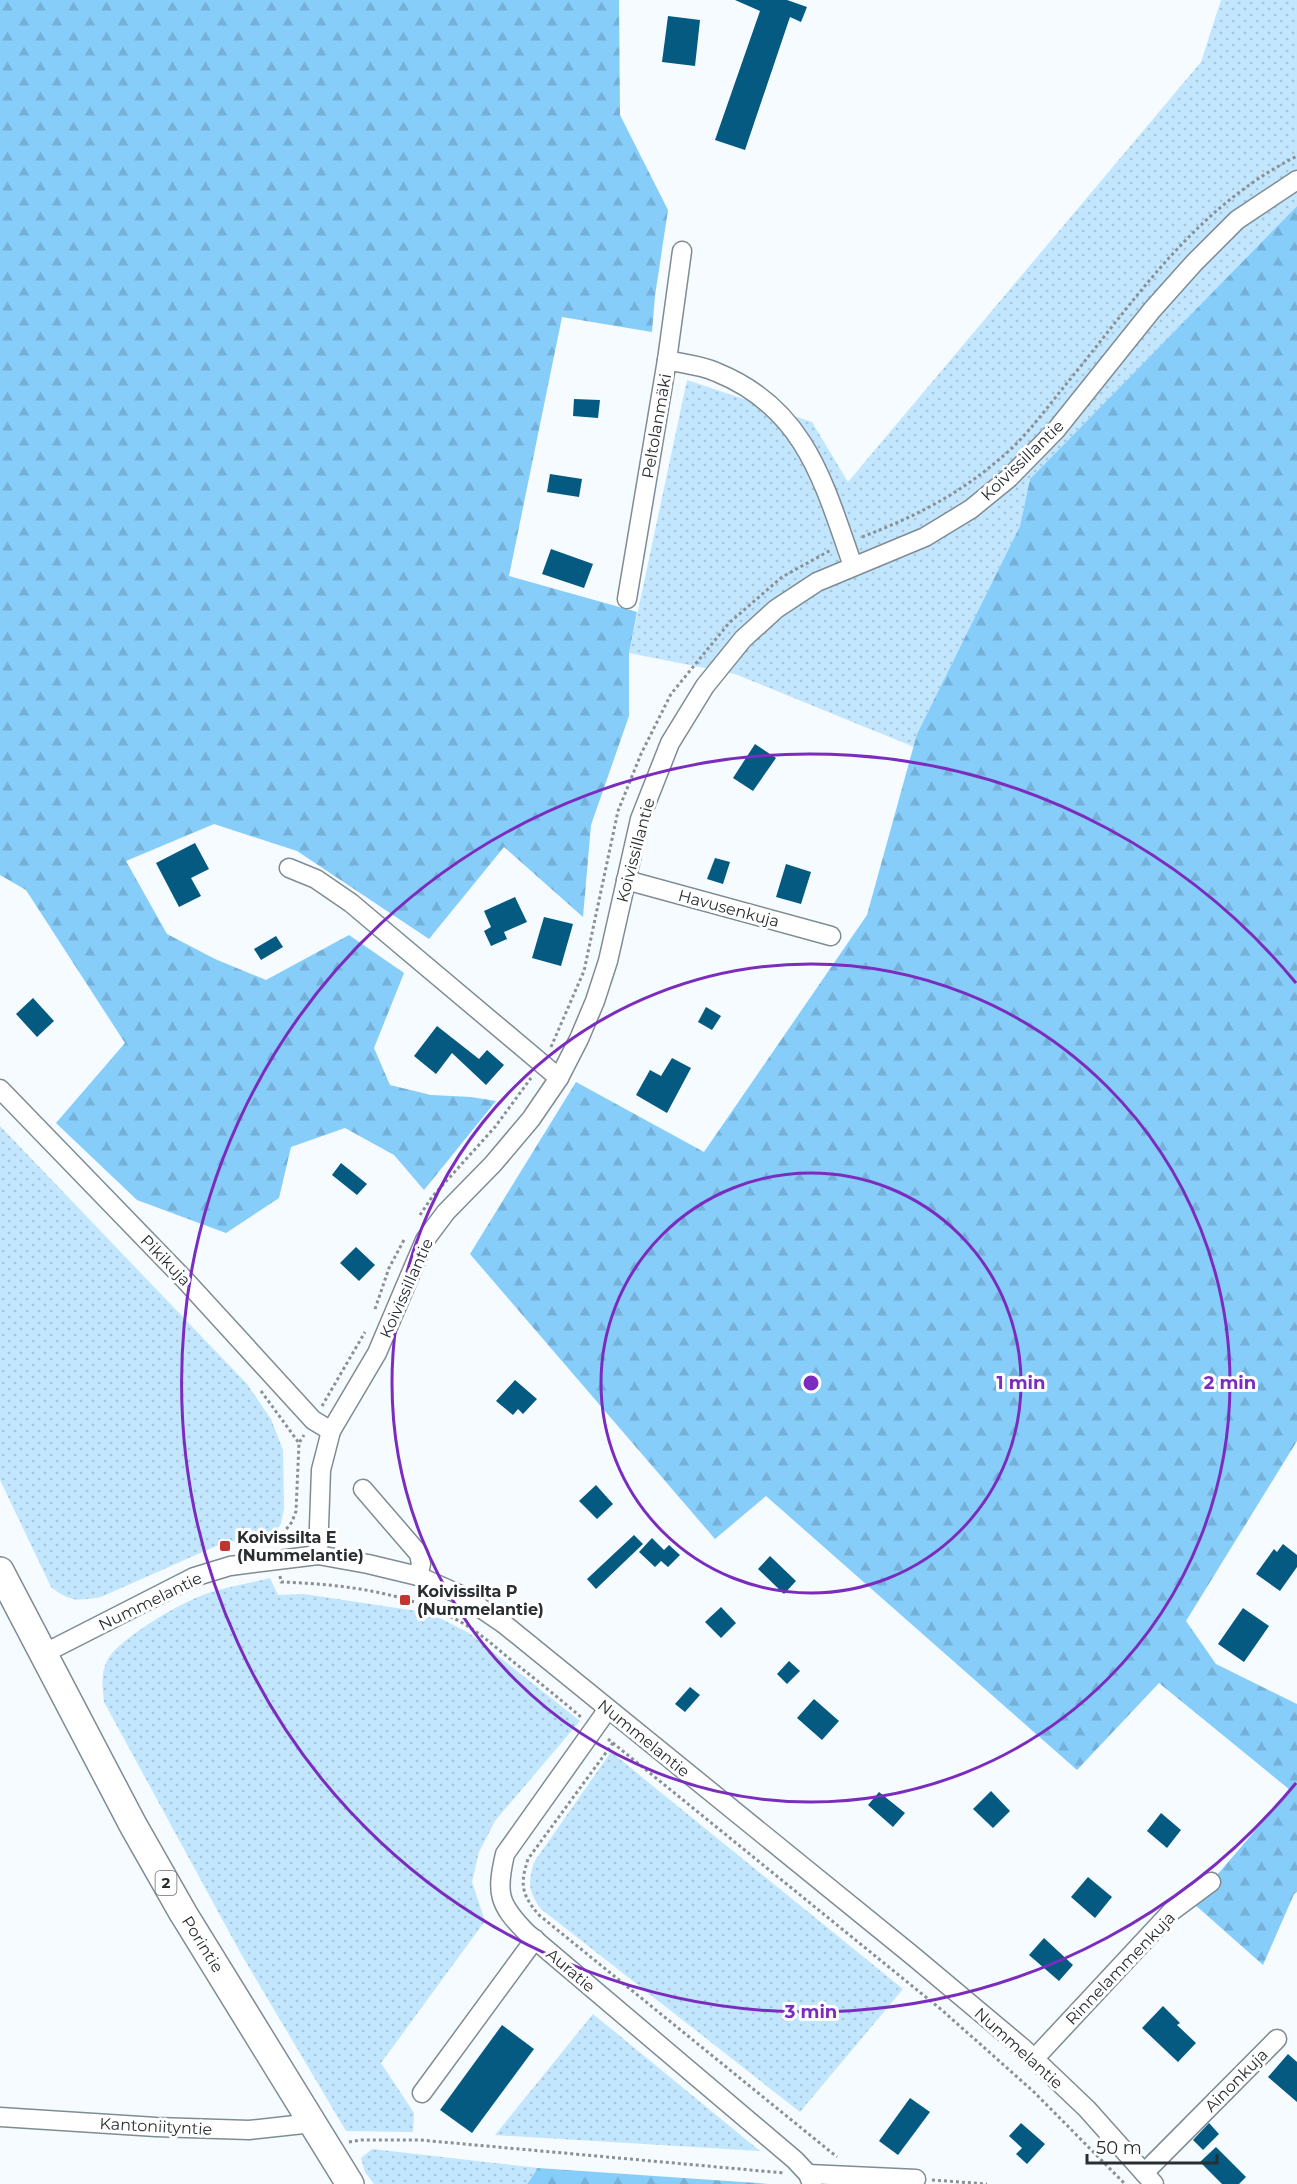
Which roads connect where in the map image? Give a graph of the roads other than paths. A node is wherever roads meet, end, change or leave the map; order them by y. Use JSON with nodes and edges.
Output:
{"nodes":[{"id":1,"x":1297,"y":180,"type":"edge"},
{"id":2,"x":681,"y":251,"type":"dead end"},
{"id":3,"x":667,"y":360,"type":"junction"},
{"id":4,"x":853,"y":566,"type":"junction"},
{"id":5,"x":627,"y":599,"type":"dead end"},
{"id":6,"x":289,"y":868,"type":"dead end"},
{"id":7,"x":626,"y":880,"type":"junction"},
{"id":8,"x":831,"y":936,"type":"dead end"},
{"id":9,"x":559,"y":1078,"type":"junction"},
{"id":10,"x":0,"y":1089,"type":"edge"},
{"id":11,"x":331,"y":1431,"type":"junction"},
{"id":12,"x":363,"y":1489,"type":"dead end"},
{"id":13,"x":318,"y":1555,"type":"junction"},
{"id":14,"x":0,"y":1571,"type":"edge"},
{"id":15,"x":418,"y":1576,"type":"junction"},
{"id":16,"x":43,"y":1654,"type":"junction"},
{"id":17,"x":608,"y":1709,"type":"junction"},
{"id":18,"x":1210,"y":1882,"type":"dead end"},
{"id":19,"x":535,"y":1939,"type":"junction"},
{"id":20,"x":1277,"y":2039,"type":"dead end"},
{"id":21,"x":1034,"y":2059,"type":"junction"},
{"id":22,"x":422,"y":2093,"type":"dead end"},
{"id":23,"x":0,"y":2117,"type":"edge"},
{"id":24,"x":319,"y":2134,"type":"junction"},
{"id":25,"x":1149,"y":2178,"type":"edge"},
{"id":26,"x":810,"y":2179,"type":"edge"},
{"id":27,"x":916,"y":2179,"type":"road end"},
{"id":28,"x":350,"y":2184,"type":"edge"}],
"edges":[{"from":1,"to":4,"type":"street","name":"Koivissillantie"},
{"from":2,"to":3,"type":"street","name":"Peltolanmäki"},
{"from":3,"to":4,"type":"street"},
{"from":3,"to":5,"type":"street","name":"Peltolanmäki"},
{"from":4,"to":7,"type":"street","name":"Koivissillantie"},
{"from":6,"to":9,"type":"street"},
{"from":7,"to":8,"type":"street","name":"Havusenkuja"},
{"from":7,"to":9,"type":"street","name":"Koivissillantie"},
{"from":9,"to":11,"type":"street","name":"Koivissillantie"},
{"from":10,"to":11,"type":"street","name":"Pikikuja"},
{"from":11,"to":13,"type":"street","name":"Koivissillantie"},
{"from":12,"to":15,"type":"street"},
{"from":13,"to":15,"type":"street","name":"Nummelantie"},
{"from":13,"to":16,"type":"street","name":"Nummelantie"},
{"from":14,"to":16,"type":"highway","name":"Porintie","number":"2"},
{"from":15,"to":17,"type":"street","name":"Nummelantie"},
{"from":16,"to":24,"type":"highway","name":"Porintie","number":"2"},
{"from":17,"to":19,"type":"street","name":"Auratie"},
{"from":17,"to":21,"type":"street","name":"Nummelantie"},
{"from":18,"to":21,"type":"street","name":"Rinnelammenkuja"},
{"from":19,"to":22,"type":"street"},
{"from":19,"to":26,"type":"street","name":"Auratie"},
{"from":20,"to":25,"type":"street","name":"Ainonkuja"},
{"from":21,"to":25,"type":"street","name":"Nummelantie"},
{"from":23,"to":24,"type":"street","name":"Kantoniityntie"},
{"from":24,"to":28,"type":"highway","name":"Porintie","number":"2"},
{"from":26,"to":27,"type":"street"}]}
